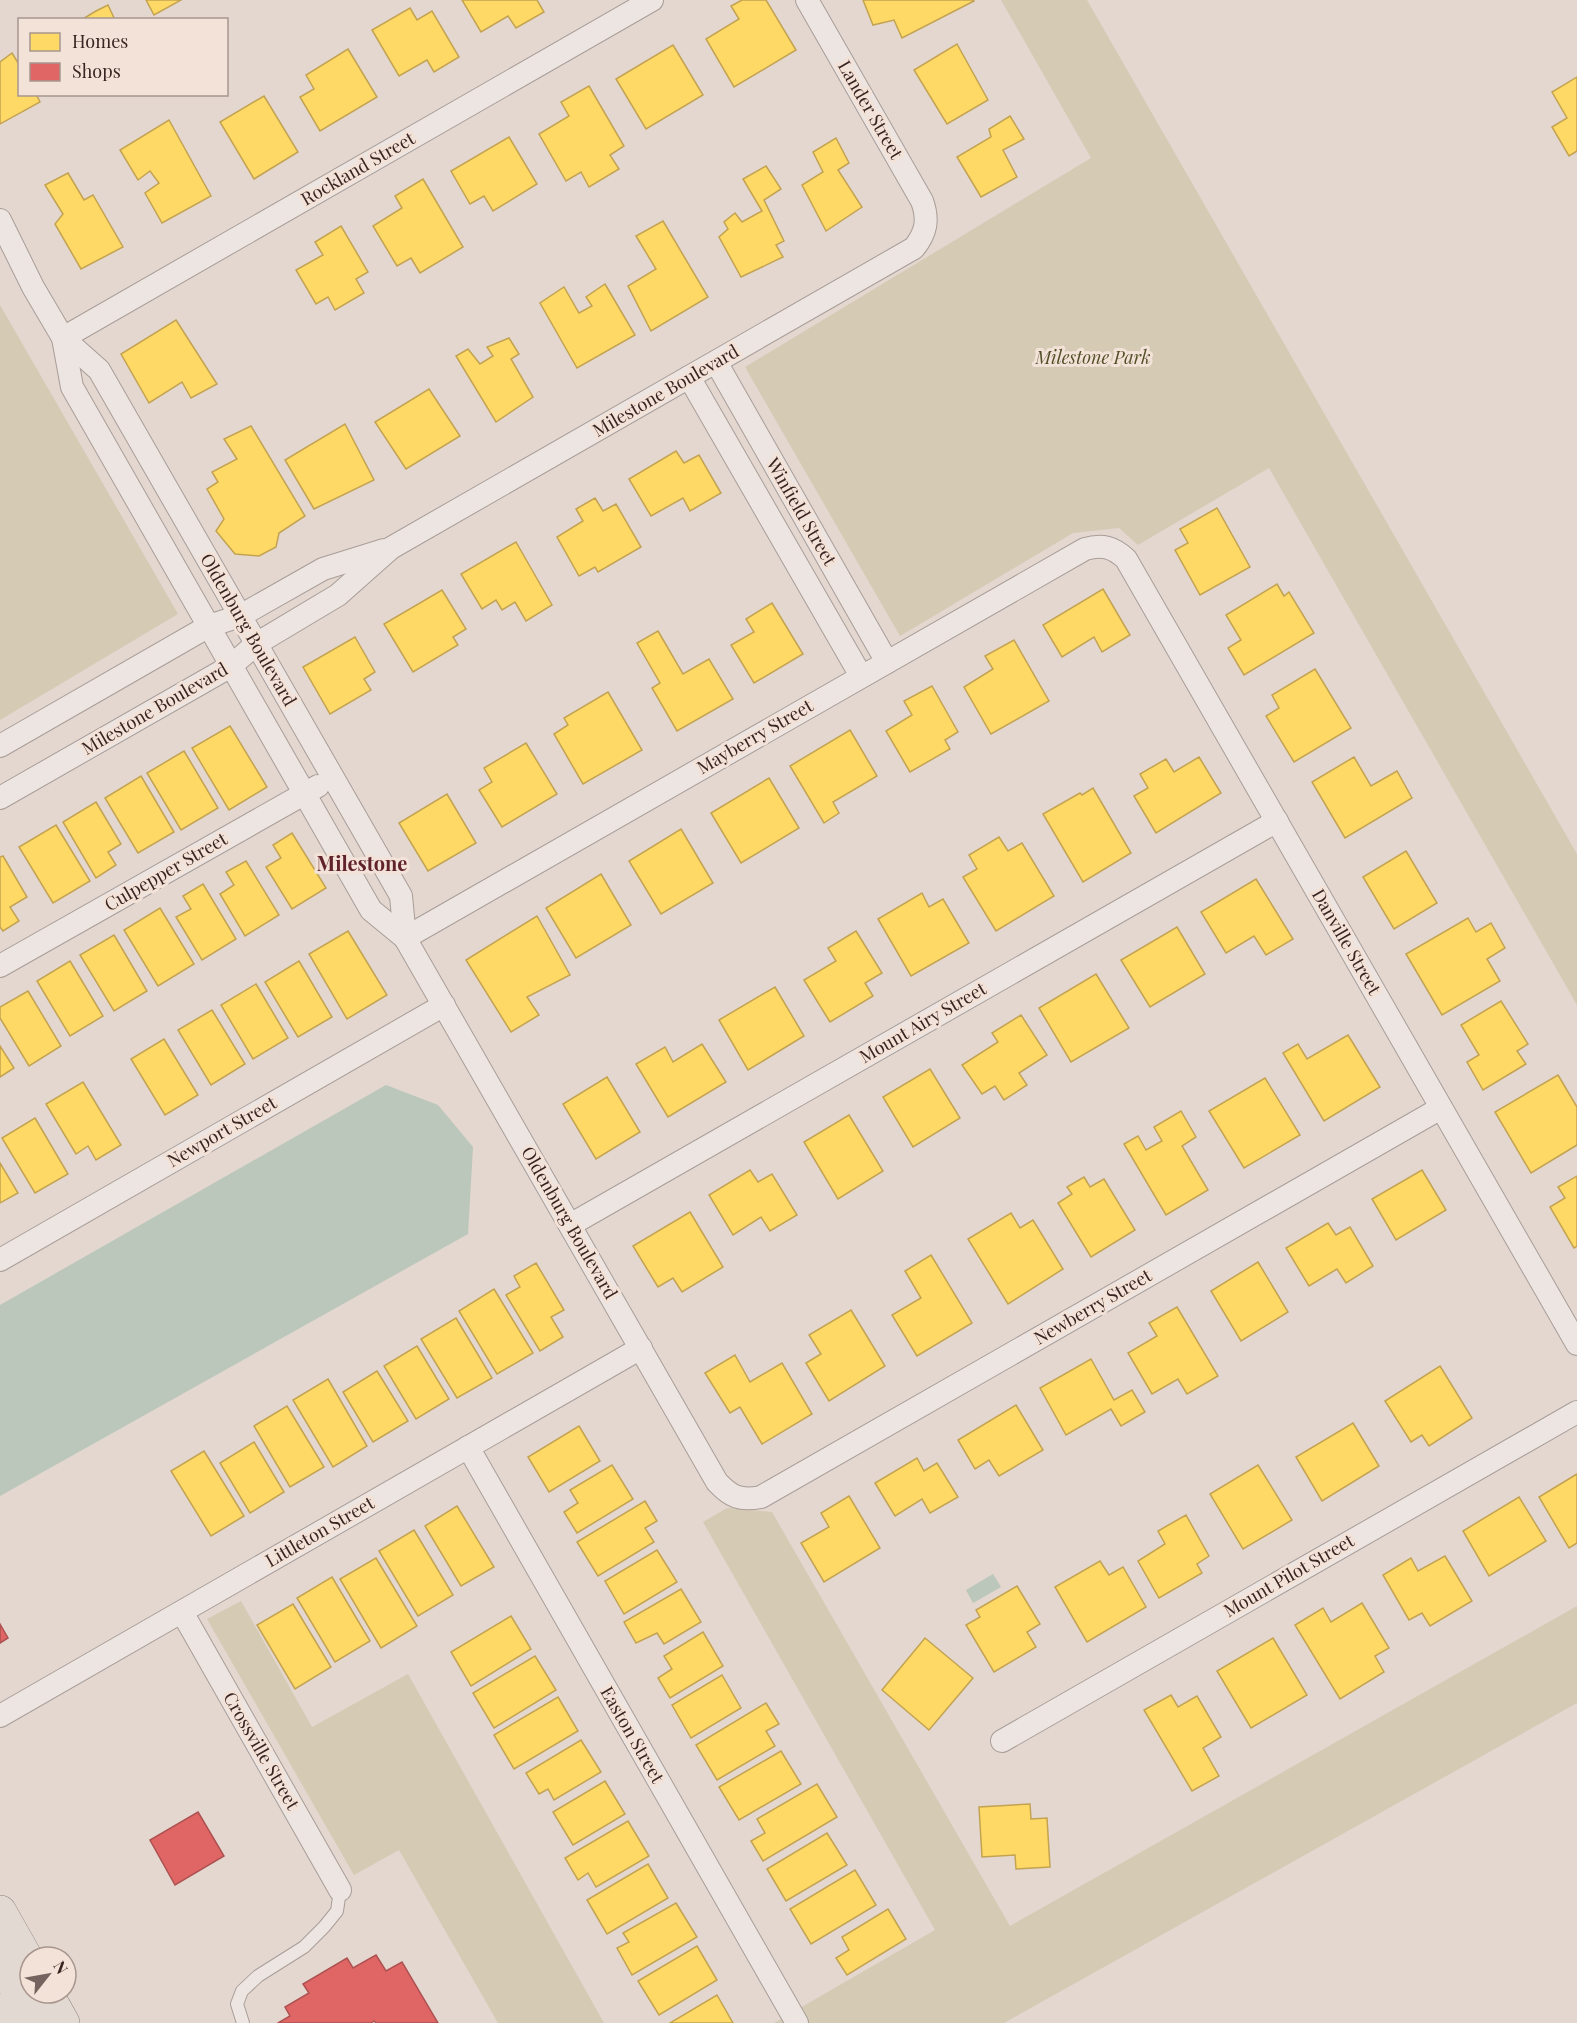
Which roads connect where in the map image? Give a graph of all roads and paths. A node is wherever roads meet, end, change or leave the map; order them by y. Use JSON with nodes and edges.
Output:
{"nodes":[{"id":1,"x":652,"y":0,"type":"edge"},
{"id":2,"x":807,"y":0,"type":"edge"},
{"id":3,"x":0,"y":220,"type":"edge"},
{"id":4,"x":927,"y":221,"type":"joint"},
{"id":5,"x":9,"y":262,"type":"edge"},
{"id":6,"x":63,"y":338,"type":"junction"},
{"id":7,"x":716,"y":362,"type":"junction"},
{"id":8,"x":689,"y":377,"type":"junction"},
{"id":9,"x":1109,"y":547,"type":"joint"},
{"id":10,"x":392,"y":548,"type":"junction"},
{"id":11,"x":240,"y":616,"type":"junction"},
{"id":12,"x":209,"y":626,"type":"junction"},
{"id":13,"x":256,"y":644,"type":"junction"},
{"id":14,"x":887,"y":662,"type":"junction"},
{"id":15,"x":231,"y":666,"type":"junction"},
{"id":16,"x":861,"y":676,"type":"junction"},
{"id":17,"x":0,"y":746,"type":"edge"},
{"id":18,"x":332,"y":778,"type":"junction"},
{"id":19,"x":304,"y":794,"type":"junction"},
{"id":20,"x":0,"y":798,"type":"edge"},
{"id":21,"x":1277,"y":820,"type":"junction"},
{"id":22,"x":405,"y":938,"type":"junction"},
{"id":23,"x":0,"y":966,"type":"edge"},
{"id":24,"x":444,"y":1005,"type":"junction"},
{"id":25,"x":1442,"y":1108,"type":"junction"},
{"id":26,"x":570,"y":1225,"type":"junction"},
{"id":27,"x":0,"y":1260,"type":"edge"},
{"id":28,"x":1577,"y":1344,"type":"edge"},
{"id":29,"x":640,"y":1348,"type":"junction"},
{"id":30,"x":1577,"y":1412,"type":"edge"},
{"id":31,"x":468,"y":1447,"type":"junction"},
{"id":32,"x":742,"y":1499,"type":"joint"},
{"id":33,"x":182,"y":1612,"type":"junction"},
{"id":34,"x":0,"y":1716,"type":"edge"},
{"id":35,"x":1002,"y":1741,"type":"dead end"},
{"id":36,"x":340,"y":1890,"type":"joint"},
{"id":37,"x":0,"y":1912,"type":"edge"},
{"id":38,"x":19,"y":1945,"type":"edge"},
{"id":39,"x":0,"y":1959,"type":"edge"},
{"id":40,"x":53,"y":2005,"type":"edge"},
{"id":41,"x":0,"y":2010,"type":"edge"},
{"id":42,"x":8,"y":2023,"type":"edge"},
{"id":43,"x":36,"y":2023,"type":"edge"},
{"id":44,"x":63,"y":2023,"type":"edge"},
{"id":45,"x":243,"y":2023,"type":"edge"},
{"id":46,"x":797,"y":2023,"type":"edge"}],
"edges":[{"from":1,"to":6,"type":"street","name":"Rockland Street"},
{"from":2,"to":4,"type":"street","name":"Lander Street"},
{"from":3,"to":5,"type":"street","name":"Oldenburg Boulevard"},
{"from":4,"to":7,"type":"street","name":"Milestone Boulevard"},
{"from":5,"to":6,"type":"street","name":"Oldenburg Boulevard"},
{"from":6,"to":11,"type":"street","name":"Oldenburg Boulevard"},
{"from":6,"to":12,"type":"street","name":"Oldenburg Boulevard"},
{"from":7,"to":8,"type":"street","name":"Milestone Boulevard"},
{"from":7,"to":14,"type":"street","name":"Winfield Street"},
{"from":8,"to":10,"type":"street","name":"Milestone Boulevard"},
{"from":8,"to":16,"type":"street","name":"Winfield Street"},
{"from":9,"to":14,"type":"street","name":"Mayberry Street"},
{"from":9,"to":21,"type":"street","name":"Danville Street"},
{"from":10,"to":11,"type":"street","name":"Milestone Boulevard"},
{"from":10,"to":13,"type":"street","name":"Milestone Boulevard"},
{"from":11,"to":12,"type":"street","name":"Milestone Boulevard"},
{"from":11,"to":13,"type":"street","name":"Oldenburg Boulevard"},
{"from":12,"to":15,"type":"street","name":"Oldenburg Boulevard"},
{"from":12,"to":17,"type":"street","name":"Milestone Boulevard"},
{"from":13,"to":15,"type":"street","name":"Milestone Boulevard"},
{"from":13,"to":18,"type":"street","name":"Oldenburg Boulevard"},
{"from":14,"to":16,"type":"street","name":"Mayberry Street"},
{"from":15,"to":19,"type":"street","name":"Oldenburg Boulevard"},
{"from":15,"to":20,"type":"street","name":"Milestone Boulevard"},
{"from":16,"to":22,"type":"street","name":"Mayberry Street"},
{"from":18,"to":19,"type":"street","name":"Culpepper Street"},
{"from":18,"to":22,"type":"street","name":"Oldenburg Boulevard"},
{"from":19,"to":22,"type":"street","name":"Oldenburg Boulevard"},
{"from":19,"to":23,"type":"street","name":"Culpepper Street"},
{"from":21,"to":25,"type":"street","name":"Danville Street"},
{"from":21,"to":26,"type":"street","name":"Mount Airy Street"},
{"from":22,"to":24,"type":"street","name":"Oldenburg Boulevard"},
{"from":24,"to":26,"type":"street","name":"Oldenburg Boulevard"},
{"from":24,"to":27,"type":"street","name":"Newport Street"},
{"from":25,"to":28,"type":"street","name":"Danville Street"},
{"from":25,"to":32,"type":"street","name":"Newberry Street"},
{"from":26,"to":29,"type":"street","name":"Oldenburg Boulevard"},
{"from":29,"to":31,"type":"street","name":"Littleton Street"},
{"from":29,"to":32,"type":"street","name":"Oldenburg Boulevard"},
{"from":30,"to":35,"type":"street","name":"Mount Pilot Street"},
{"from":31,"to":33,"type":"street","name":"Littleton Street"},
{"from":31,"to":46,"type":"street","name":"Easton Street"},
{"from":33,"to":34,"type":"street","name":"Littleton Street"},
{"from":33,"to":36,"type":"street","name":"Crossville Street"},
{"from":36,"to":45,"type":"lane"},
{"from":37,"to":38,"type":"main road"},
{"from":39,"to":43,"type":"main road"},
{"from":40,"to":44,"type":"main road"},
{"from":41,"to":42,"type":"main road"}]}
